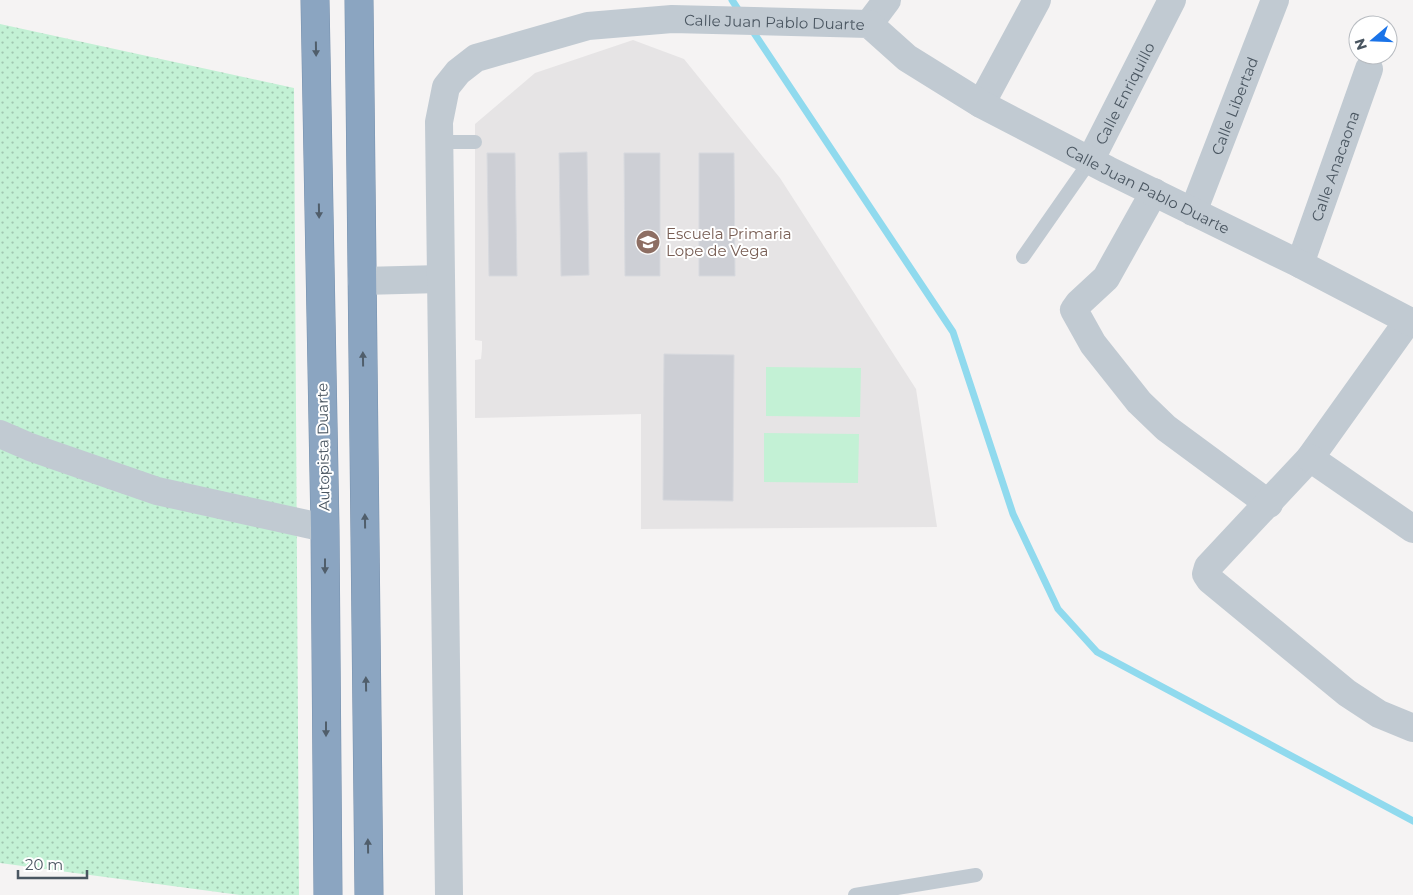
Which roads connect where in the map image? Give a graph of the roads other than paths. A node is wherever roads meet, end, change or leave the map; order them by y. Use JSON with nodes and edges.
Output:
{"nodes":[{"id":1,"x":315,"y":0,"type":"edge"},
{"id":2,"x":359,"y":0,"type":"edge"},
{"id":3,"x":887,"y":0,"type":"edge"},
{"id":4,"x":1037,"y":0,"type":"edge"},
{"id":5,"x":1172,"y":0,"type":"edge"},
{"id":6,"x":1275,"y":0,"type":"edge"},
{"id":7,"x":869,"y":24,"type":"junction"},
{"id":8,"x":1369,"y":69,"type":"dead end"},
{"id":9,"x":981,"y":104,"type":"junction"},
{"id":10,"x":440,"y":142,"type":"junction"},
{"id":11,"x":475,"y":142,"type":"dead end"},
{"id":12,"x":1090,"y":161,"type":"junction"},
{"id":13,"x":1154,"y":192,"type":"junction"},
{"id":14,"x":1193,"y":212,"type":"junction"},
{"id":15,"x":1023,"y":257,"type":"dead end"},
{"id":16,"x":1300,"y":264,"type":"junction"},
{"id":17,"x":441,"y":279,"type":"junction"},
{"id":18,"x":362,"y":281,"type":"junction"},
{"id":19,"x":1411,"y":322,"type":"edge"},
{"id":20,"x":0,"y":434,"type":"edge"},
{"id":21,"x":1310,"y":458,"type":"junction"},
{"id":22,"x":1269,"y":504,"type":"junction"},
{"id":23,"x":324,"y":528,"type":"junction"},
{"id":24,"x":1413,"y":529,"type":"edge"},
{"id":25,"x":1413,"y":728,"type":"edge"},
{"id":26,"x":976,"y":875,"type":"dead end"},
{"id":27,"x":328,"y":895,"type":"edge"},
{"id":28,"x":369,"y":895,"type":"edge"},
{"id":29,"x":449,"y":895,"type":"edge"},
{"id":30,"x":855,"y":895,"type":"edge"}],
"edges":[{"from":1,"to":23,"type":"highway","name":"Autopista Duarte","one_way":true},
{"from":2,"to":18,"type":"highway"},
{"from":3,"to":7,"type":"street"},
{"from":4,"to":9,"type":"street"},
{"from":5,"to":12,"type":"street","name":"Calle Enriquillo"},
{"from":6,"to":14,"type":"street","name":"Calle Libertad"},
{"from":7,"to":9,"type":"street","name":"Calle Juan Pablo Duarte"},
{"from":7,"to":10,"type":"street","name":"Calle Juan Pablo Duarte"},
{"from":8,"to":16,"type":"street","name":"Calle Anacaona"},
{"from":9,"to":12,"type":"street","name":"Calle Juan Pablo Duarte"},
{"from":10,"to":11,"type":"lane"},
{"from":10,"to":17,"type":"street","name":"Calle Juan Pablo Duarte"},
{"from":12,"to":13,"type":"street","name":"Calle Juan Pablo Duarte"},
{"from":12,"to":15,"type":"lane","name":"Calle Enriquillo"},
{"from":13,"to":14,"type":"street","name":"Calle Juan Pablo Duarte"},
{"from":13,"to":22,"type":"street"},
{"from":14,"to":16,"type":"street","name":"Calle Juan Pablo Duarte"},
{"from":16,"to":19,"type":"street","name":"Calle Juan Pablo Duarte"},
{"from":17,"to":18,"type":"street"},
{"from":17,"to":29,"type":"street","name":"Calle Juan Pablo Duarte"},
{"from":28,"to":18,"type":"highway","one_way":true},
{"from":19,"to":21,"type":"street"},
{"from":20,"to":23,"type":"street"},
{"from":21,"to":22,"type":"street"},
{"from":21,"to":24,"type":"street"},
{"from":22,"to":25,"type":"street"},
{"from":23,"to":27,"type":"highway","name":"Autopista Duarte","one_way":true},
{"from":26,"to":30,"type":"lane"}]}
